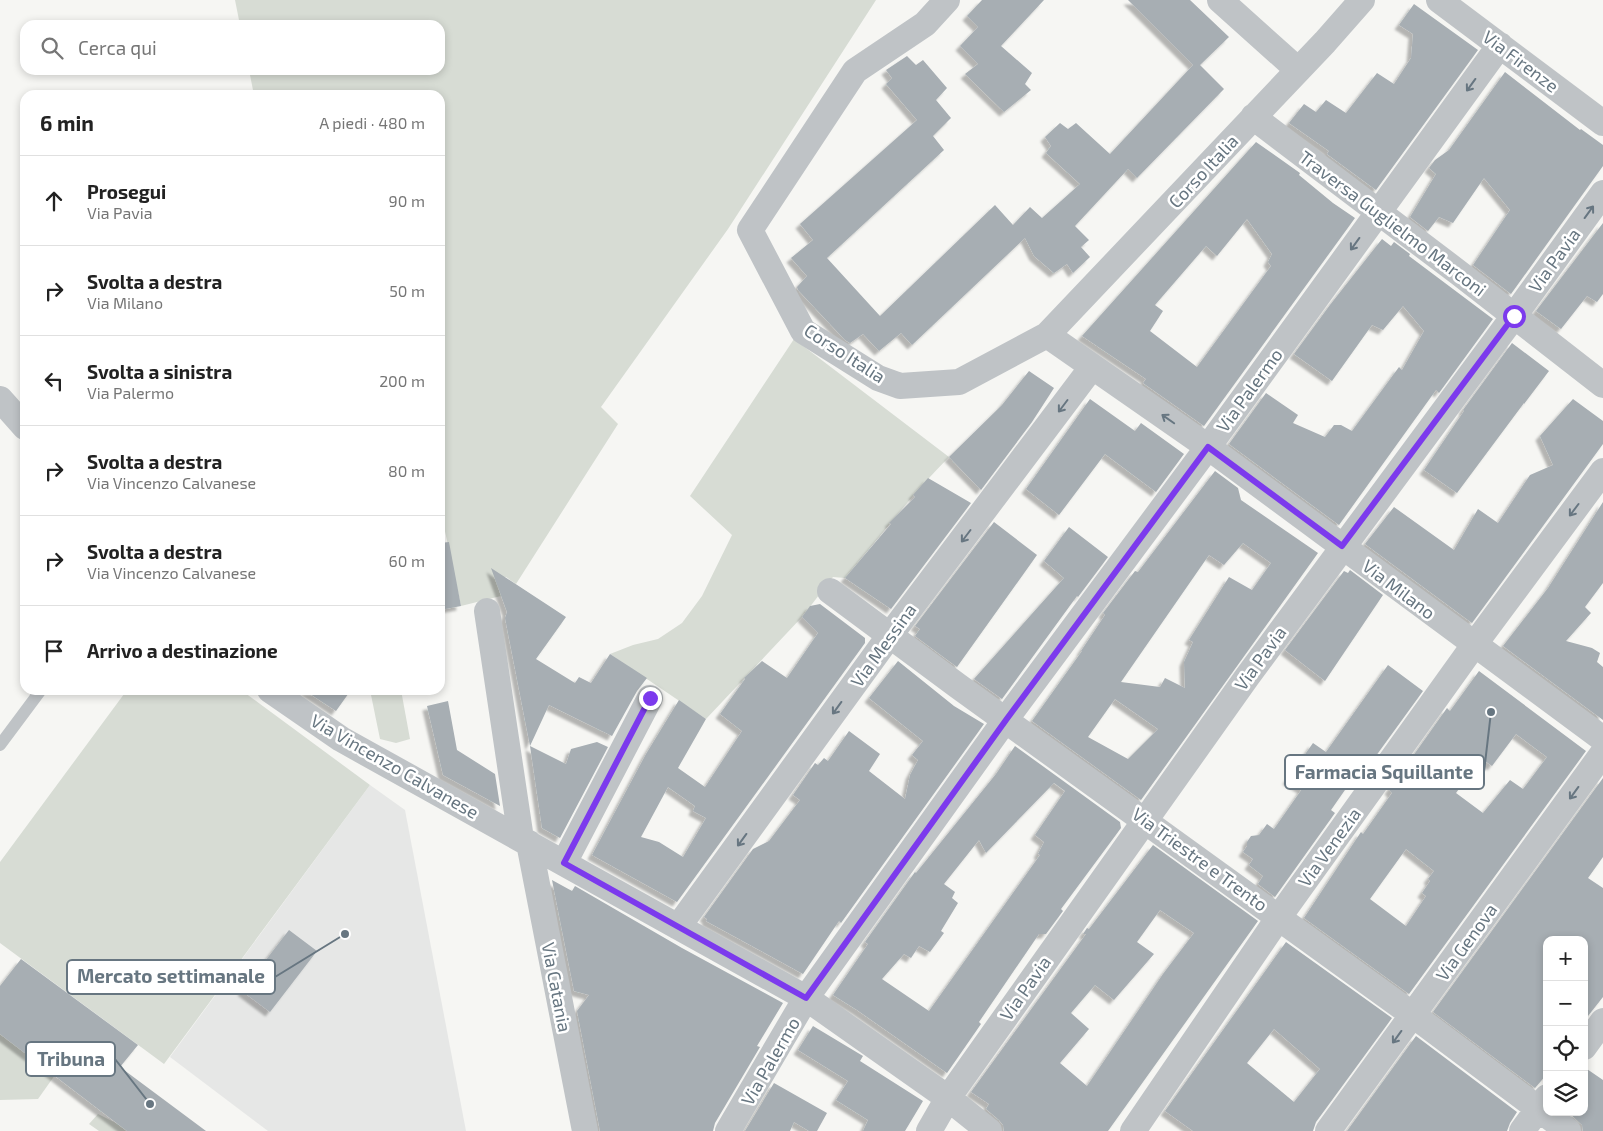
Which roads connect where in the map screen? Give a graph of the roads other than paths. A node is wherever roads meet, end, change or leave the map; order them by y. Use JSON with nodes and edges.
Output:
{"nodes":[{"id":1,"x":948,"y":0,"type":"edge"},
{"id":2,"x":1220,"y":0,"type":"edge"},
{"id":3,"x":1362,"y":0,"type":"edge"},
{"id":4,"x":1439,"y":0,"type":"edge"},
{"id":5,"x":1500,"y":45,"type":"junction"},
{"id":6,"x":1298,"y":70,"type":"junction"},
{"id":7,"x":1253,"y":117,"type":"junction"},
{"id":8,"x":1603,"y":123,"type":"edge"},
{"id":9,"x":1603,"y":193,"type":"edge"},
{"id":10,"x":1379,"y":212,"type":"junction"},
{"id":11,"x":1514,"y":316,"type":"junction"},
{"id":12,"x":1047,"y":335,"type":"junction"},
{"id":13,"x":1092,"y":367,"type":"junction"},
{"id":14,"x":1603,"y":386,"type":"edge"},
{"id":15,"x":0,"y":399,"type":"edge"},
{"id":16,"x":20,"y":421,"type":"edge"},
{"id":17,"x":1208,"y":447,"type":"junction"},
{"id":18,"x":1603,"y":471,"type":"edge"},
{"id":19,"x":1342,"y":546,"type":"junction"},
{"id":20,"x":830,"y":590,"type":"dead end"},
{"id":21,"x":487,"y":611,"type":"dead end"},
{"id":22,"x":890,"y":635,"type":"junction"},
{"id":23,"x":1474,"y":645,"type":"junction"},
{"id":24,"x":37,"y":695,"type":"edge"},
{"id":25,"x":277,"y":695,"type":"edge"},
{"id":26,"x":650,"y":698,"type":"dead end"},
{"id":27,"x":1006,"y":720,"type":"junction"},
{"id":28,"x":1603,"y":739,"type":"edge"},
{"id":29,"x":0,"y":745,"type":"edge"},
{"id":30,"x":1603,"y":753,"type":"edge"},
{"id":31,"x":1145,"y":819,"type":"junction"},
{"id":32,"x":525,"y":841,"type":"junction"},
{"id":33,"x":564,"y":863,"type":"junction"},
{"id":34,"x":1279,"y":917,"type":"junction"},
{"id":35,"x":678,"y":927,"type":"junction"},
{"id":36,"x":806,"y":998,"type":"junction"},
{"id":37,"x":1413,"y":1015,"type":"junction"},
{"id":38,"x":1603,"y":1021,"type":"edge"},
{"id":39,"x":1588,"y":1042,"type":"edge"},
{"id":40,"x":948,"y":1098,"type":"junction"},
{"id":41,"x":1542,"y":1103,"type":"edge"},
{"id":42,"x":584,"y":1131,"type":"edge"},
{"id":43,"x":728,"y":1131,"type":"edge"},
{"id":44,"x":929,"y":1131,"type":"edge"},
{"id":45,"x":989,"y":1131,"type":"edge"},
{"id":46,"x":1133,"y":1131,"type":"edge"},
{"id":47,"x":1328,"y":1131,"type":"edge"},
{"id":48,"x":1522,"y":1131,"type":"edge"},
{"id":49,"x":1568,"y":1131,"type":"edge"}],
"edges":[{"from":1,"to":12,"type":"street","name":"Corso Italia"},
{"from":2,"to":6,"type":"street"},
{"from":3,"to":6,"type":"street","name":"Corso Italia"},
{"from":4,"to":5,"type":"street","name":"Via Firenze"},
{"from":5,"to":8,"type":"street","name":"Via Firenze"},
{"from":5,"to":10,"type":"street","name":"Via Palermo","one_way":true},
{"from":6,"to":7,"type":"street","name":"Corso Italia"},
{"from":7,"to":10,"type":"street","name":"Traversa Guglielmo Marconi"},
{"from":7,"to":12,"type":"street","name":"Corso Italia"},
{"from":11,"to":9,"type":"street","name":"Via Pavia","one_way":true},
{"from":10,"to":11,"type":"street","name":"Traversa Guglielmo Marconi"},
{"from":10,"to":17,"type":"street","name":"Via Palermo","one_way":true},
{"from":11,"to":14,"type":"street","name":"Traversa Guglielmo Marconi"},
{"from":11,"to":19,"type":"street","name":"Via Pavia"},
{"from":12,"to":13,"type":"street","name":"Via Milano"},
{"from":17,"to":13,"type":"street","name":"Via Milano","one_way":true},
{"from":13,"to":22,"type":"street","name":"Via Messina","one_way":true},
{"from":15,"to":16,"type":"street"},
{"from":17,"to":19,"type":"street","name":"Via Milano"},
{"from":17,"to":27,"type":"street","name":"Via Palermo"},
{"from":18,"to":23,"type":"street","name":"Via Venezia","one_way":true},
{"from":19,"to":23,"type":"street","name":"Via Milano"},
{"from":19,"to":31,"type":"street","name":"Via Pavia"},
{"from":20,"to":22,"type":"street","name":"Via Triestre e Trento"},
{"from":21,"to":32,"type":"street"},
{"from":22,"to":27,"type":"street","name":"Via Triestre e Trento"},
{"from":22,"to":35,"type":"street","name":"Via Messina","one_way":true},
{"from":23,"to":28,"type":"street","name":"Via Milano"},
{"from":23,"to":34,"type":"street","name":"Via Venezia"},
{"from":24,"to":29,"type":"lane"},
{"from":25,"to":32,"type":"street","name":"Via Vincenzo Calvanese"},
{"from":26,"to":33,"type":"street"},
{"from":27,"to":31,"type":"street","name":"Via Triestre e Trento"},
{"from":27,"to":36,"type":"street","name":"Via Palermo"},
{"from":30,"to":37,"type":"street","name":"Via Genova","one_way":true},
{"from":31,"to":34,"type":"street","name":"Via Triestre e Trento"},
{"from":31,"to":40,"type":"street","name":"Via Pavia"},
{"from":32,"to":33,"type":"street","name":"Via Vincenzo Calvanese"},
{"from":32,"to":42,"type":"street","name":"Via Catania"},
{"from":33,"to":35,"type":"street","name":"Via Vincenzo Calvanese"},
{"from":34,"to":37,"type":"street","name":"Via Triestre e Trento"},
{"from":34,"to":46,"type":"street","name":"Via Venezia"},
{"from":35,"to":36,"type":"street","name":"Via Vincenzo Calvanese"},
{"from":36,"to":40,"type":"street","name":"Via Vincenzo Calvanese"},
{"from":36,"to":43,"type":"street","name":"Via Palermo"},
{"from":37,"to":41,"type":"street","name":"Via Triestre e Trento"},
{"from":37,"to":47,"type":"street","name":"Via Genova","one_way":true},
{"from":38,"to":39,"type":"street"},
{"from":40,"to":44,"type":"street","name":"Via Pavia"},
{"from":40,"to":45,"type":"street","name":"Via Vincenzo Calvanese"},
{"from":41,"to":48,"type":"street"},
{"from":41,"to":49,"type":"street","name":"Via Triestre e Trento"}]}
